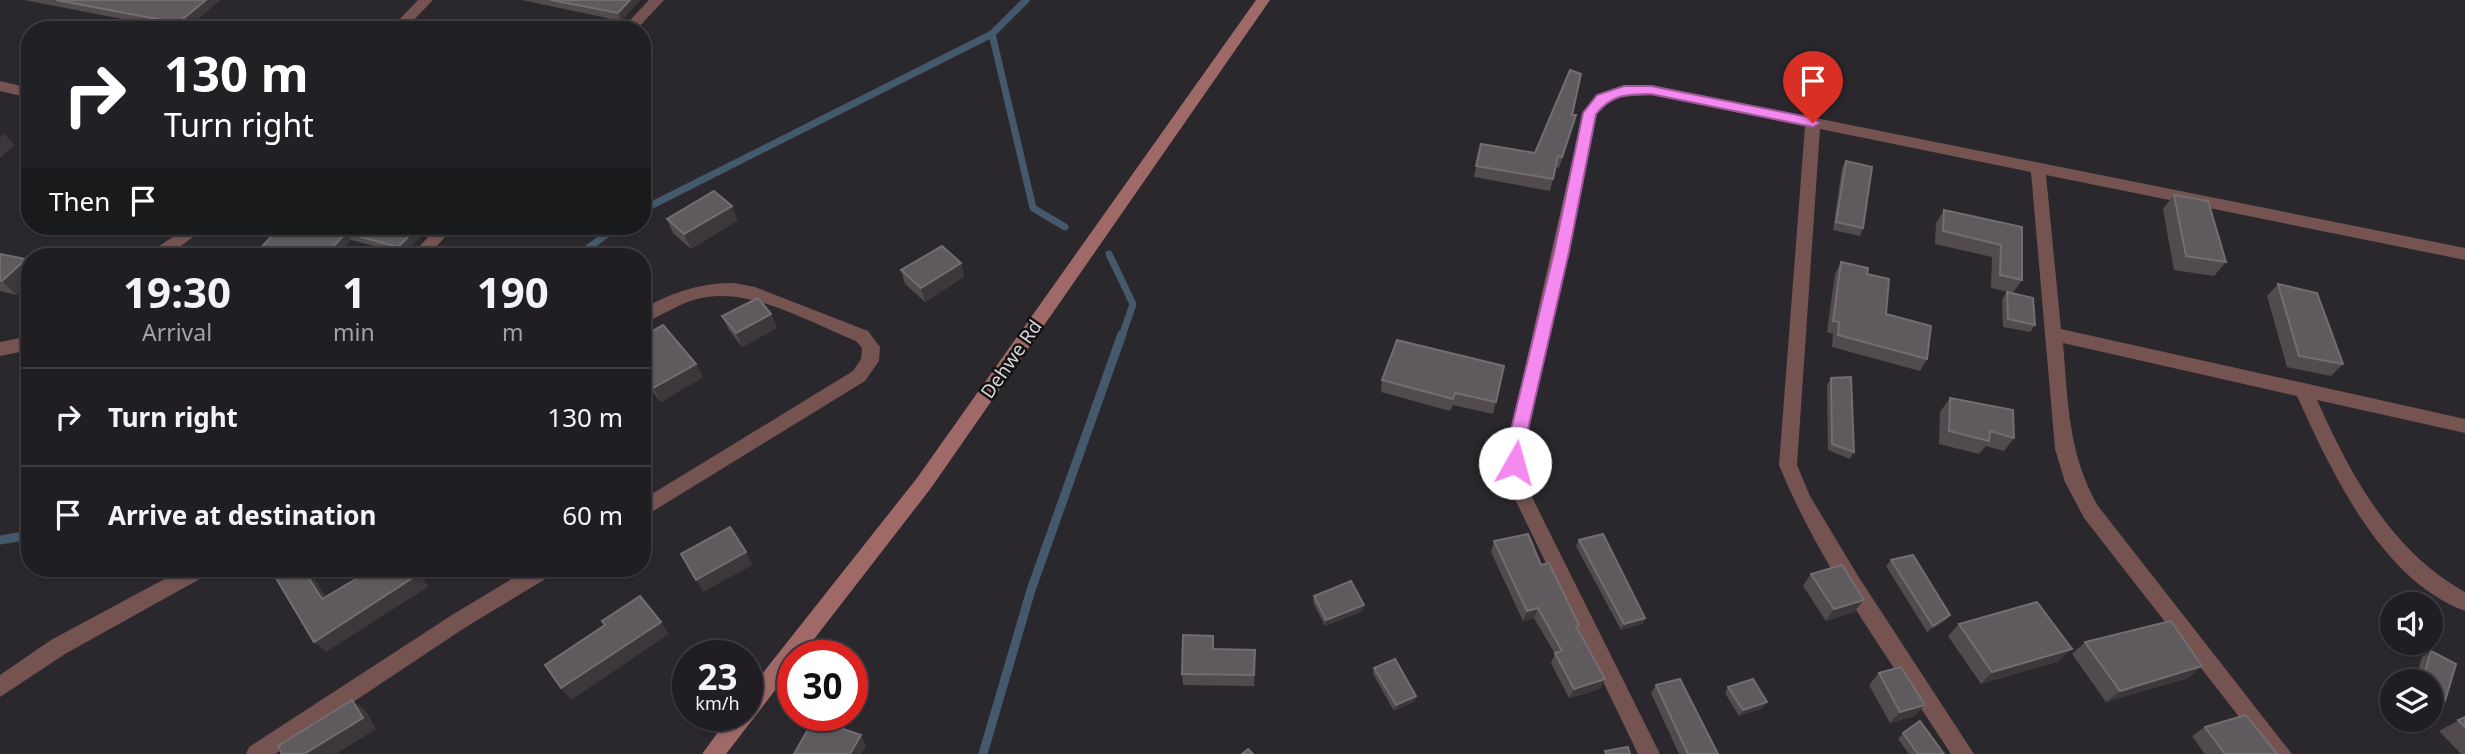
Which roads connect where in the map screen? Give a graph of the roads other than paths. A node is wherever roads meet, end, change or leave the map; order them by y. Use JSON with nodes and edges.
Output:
{"nodes":[{"id":1,"x":426,"y":0,"type":"edge"},
{"id":2,"x":657,"y":0,"type":"edge"},
{"id":3,"x":1263,"y":0,"type":"edge"},
{"id":4,"x":405,"y":21,"type":"edge"},
{"id":5,"x":637,"y":21,"type":"edge"},
{"id":6,"x":0,"y":86,"type":"edge"},
{"id":7,"x":21,"y":91,"type":"edge"},
{"id":8,"x":1813,"y":123,"type":"junction"},
{"id":9,"x":2038,"y":169,"type":"junction"},
{"id":10,"x":187,"y":235,"type":"edge"},
{"id":11,"x":439,"y":235,"type":"edge"},
{"id":12,"x":168,"y":248,"type":"edge"},
{"id":13,"x":426,"y":248,"type":"edge"},
{"id":14,"x":2465,"y":254,"type":"edge"},
{"id":15,"x":651,"y":312,"type":"edge"},
{"id":16,"x":2053,"y":334,"type":"junction"},
{"id":17,"x":21,"y":346,"type":"edge"},
{"id":18,"x":0,"y":349,"type":"edge"},
{"id":19,"x":2304,"y":391,"type":"junction"},
{"id":20,"x":2465,"y":426,"type":"edge"},
{"id":21,"x":651,"y":504,"type":"edge"},
{"id":22,"x":185,"y":577,"type":"edge"},
{"id":23,"x":532,"y":577,"type":"edge"},
{"id":24,"x":2465,"y":602,"type":"edge"},
{"id":25,"x":0,"y":687,"type":"edge"},
{"id":26,"x":763,"y":689,"type":"edge"},
{"id":27,"x":731,"y":731,"type":"edge"},
{"id":28,"x":257,"y":754,"type":"edge"},
{"id":29,"x":713,"y":754,"type":"edge"},
{"id":30,"x":1648,"y":754,"type":"edge"},
{"id":31,"x":1963,"y":754,"type":"edge"},
{"id":32,"x":2281,"y":754,"type":"edge"}],
"edges":[{"from":1,"to":4,"type":"street"},
{"from":2,"to":5,"type":"street"},
{"from":3,"to":26,"type":"street","name":"Dehwe Rd"},
{"from":6,"to":7,"type":"street"},
{"from":8,"to":9,"type":"street"},
{"from":8,"to":30,"type":"street"},
{"from":8,"to":31,"type":"street"},
{"from":9,"to":14,"type":"street"},
{"from":9,"to":16,"type":"street"},
{"from":10,"to":12,"type":"street"},
{"from":11,"to":13,"type":"street"},
{"from":15,"to":21,"type":"street"},
{"from":16,"to":19,"type":"street"},
{"from":16,"to":32,"type":"street"},
{"from":17,"to":18,"type":"street"},
{"from":19,"to":20,"type":"street"},
{"from":19,"to":24,"type":"street"},
{"from":22,"to":25,"type":"street"},
{"from":23,"to":28,"type":"street"},
{"from":27,"to":29,"type":"street"}]}
